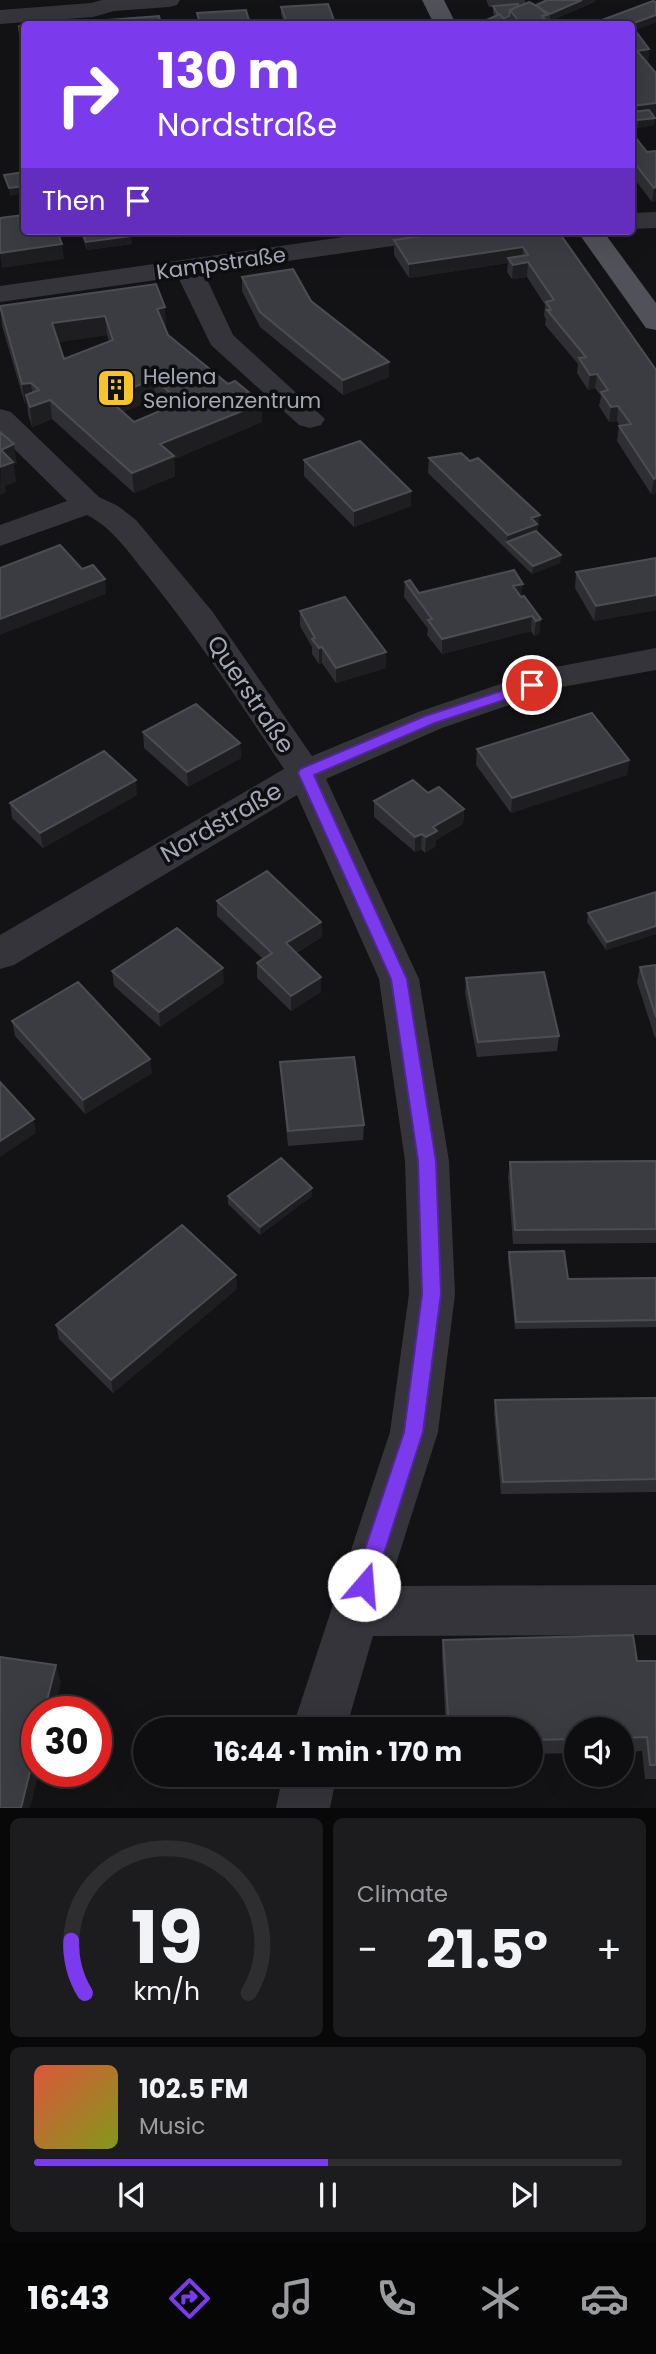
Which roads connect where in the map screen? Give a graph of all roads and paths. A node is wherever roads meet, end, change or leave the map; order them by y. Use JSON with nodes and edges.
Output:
{"nodes":[{"id":1,"x":169,"y":0,"type":"edge"},
{"id":2,"x":433,"y":0,"type":"edge"},
{"id":3,"x":0,"y":18,"type":"edge"},
{"id":4,"x":444,"y":21,"type":"edge"},
{"id":5,"x":635,"y":220,"type":"edge"},
{"id":6,"x":656,"y":220,"type":"edge"},
{"id":7,"x":414,"y":235,"type":"edge"},
{"id":8,"x":593,"y":235,"type":"edge"},
{"id":9,"x":188,"y":268,"type":"junction"},
{"id":10,"x":0,"y":294,"type":"edge"},
{"id":11,"x":656,"y":322,"type":"edge"},
{"id":12,"x":0,"y":418,"type":"edge"},
{"id":13,"x":310,"y":419,"type":"dead end"},
{"id":14,"x":88,"y":504,"type":"junction"},
{"id":15,"x":0,"y":536,"type":"edge"},
{"id":16,"x":656,"y":659,"type":"edge"},
{"id":17,"x":305,"y":773,"type":"junction"},
{"id":18,"x":0,"y":954,"type":"edge"},
{"id":19,"x":656,"y":1610,"type":"edge"},
{"id":20,"x":356,"y":1611,"type":"junction"},
{"id":21,"x":324,"y":1717,"type":"edge"},
{"id":22,"x":307,"y":1787,"type":"edge"},
{"id":23,"x":303,"y":1808,"type":"edge"}],
"edges":[{"from":1,"to":3,"type":"street"},
{"from":2,"to":4,"type":"main road"},
{"from":5,"to":6,"type":"street"},
{"from":7,"to":9,"type":"street","name":"Kampstraße"},
{"from":8,"to":11,"type":"main road"},
{"from":9,"to":10,"type":"street","name":"Kampstraße"},
{"from":9,"to":13,"type":"street"},
{"from":12,"to":14,"type":"street","name":"Querstraße"},
{"from":14,"to":15,"type":"street"},
{"from":14,"to":17,"type":"street","name":"Querstraße"},
{"from":16,"to":17,"type":"street","name":"Nordstraße"},
{"from":17,"to":18,"type":"street","name":"Nordstraße"},
{"from":17,"to":20,"type":"street","name":"Querstraße"},
{"from":19,"to":20,"type":"street"},
{"from":20,"to":21,"type":"street","name":"Querstraße"},
{"from":22,"to":23,"type":"street"}]}
